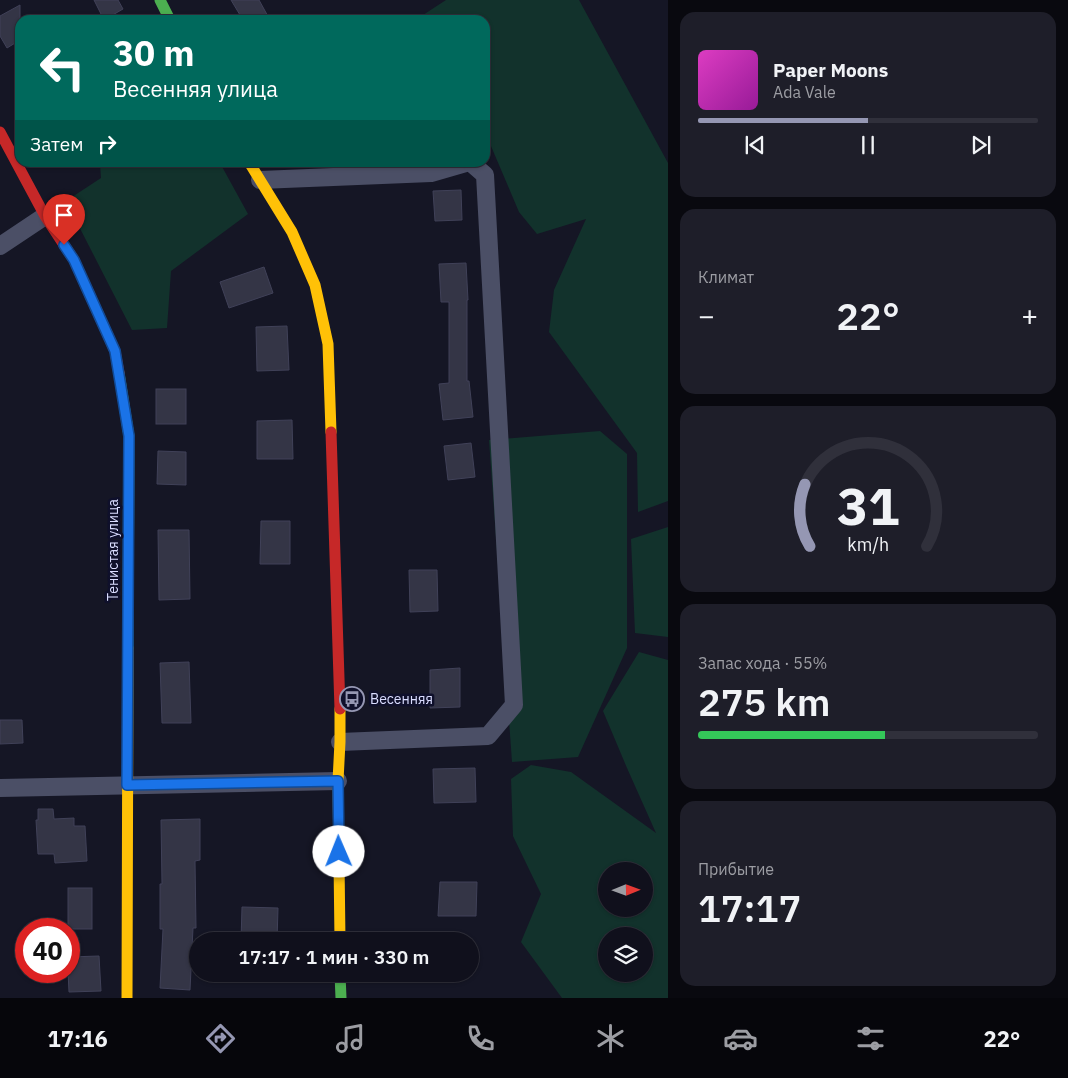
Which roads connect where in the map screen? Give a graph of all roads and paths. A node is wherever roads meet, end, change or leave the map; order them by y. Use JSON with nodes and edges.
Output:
{"nodes":[{"id":1,"x":160,"y":0,"type":"edge"},
{"id":2,"x":168,"y":15,"type":"edge"},
{"id":3,"x":0,"y":132,"type":"edge"},
{"id":4,"x":15,"y":160,"type":"edge"},
{"id":5,"x":19,"y":167,"type":"edge"},
{"id":6,"x":253,"y":167,"type":"edge"},
{"id":7,"x":452,"y":167,"type":"edge"},
{"id":8,"x":476,"y":167,"type":"edge"},
{"id":9,"x":260,"y":180,"type":"junction"},
{"id":10,"x":45,"y":216,"type":"junction"},
{"id":11,"x":0,"y":246,"type":"edge"},
{"id":12,"x":340,"y":742,"type":"junction"},
{"id":13,"x":338,"y":781,"type":"junction"},
{"id":14,"x":127,"y":785,"type":"junction"},
{"id":15,"x":0,"y":788,"type":"edge"},
{"id":16,"x":340,"y":932,"type":"edge"},
{"id":17,"x":340,"y":982,"type":"edge"},
{"id":18,"x":127,"y":998,"type":"edge"},
{"id":19,"x":341,"y":998,"type":"edge"}],
"edges":[{"from":1,"to":2,"type":"street"},
{"from":3,"to":4,"type":"street","name":"Тенистая улица"},
{"from":5,"to":10,"type":"street","name":"Тенистая улица"},
{"from":6,"to":9,"type":"street"},
{"from":7,"to":9,"type":"street"},
{"from":8,"to":12,"type":"street"},
{"from":9,"to":12,"type":"street"},
{"from":10,"to":11,"type":"street"},
{"from":10,"to":14,"type":"street","name":"Тенистая улица"},
{"from":12,"to":13,"type":"street"},
{"from":13,"to":14,"type":"street"},
{"from":13,"to":16,"type":"street"},
{"from":14,"to":15,"type":"street"},
{"from":14,"to":18,"type":"street","name":"Тенистая улица"},
{"from":17,"to":19,"type":"street"}]}
